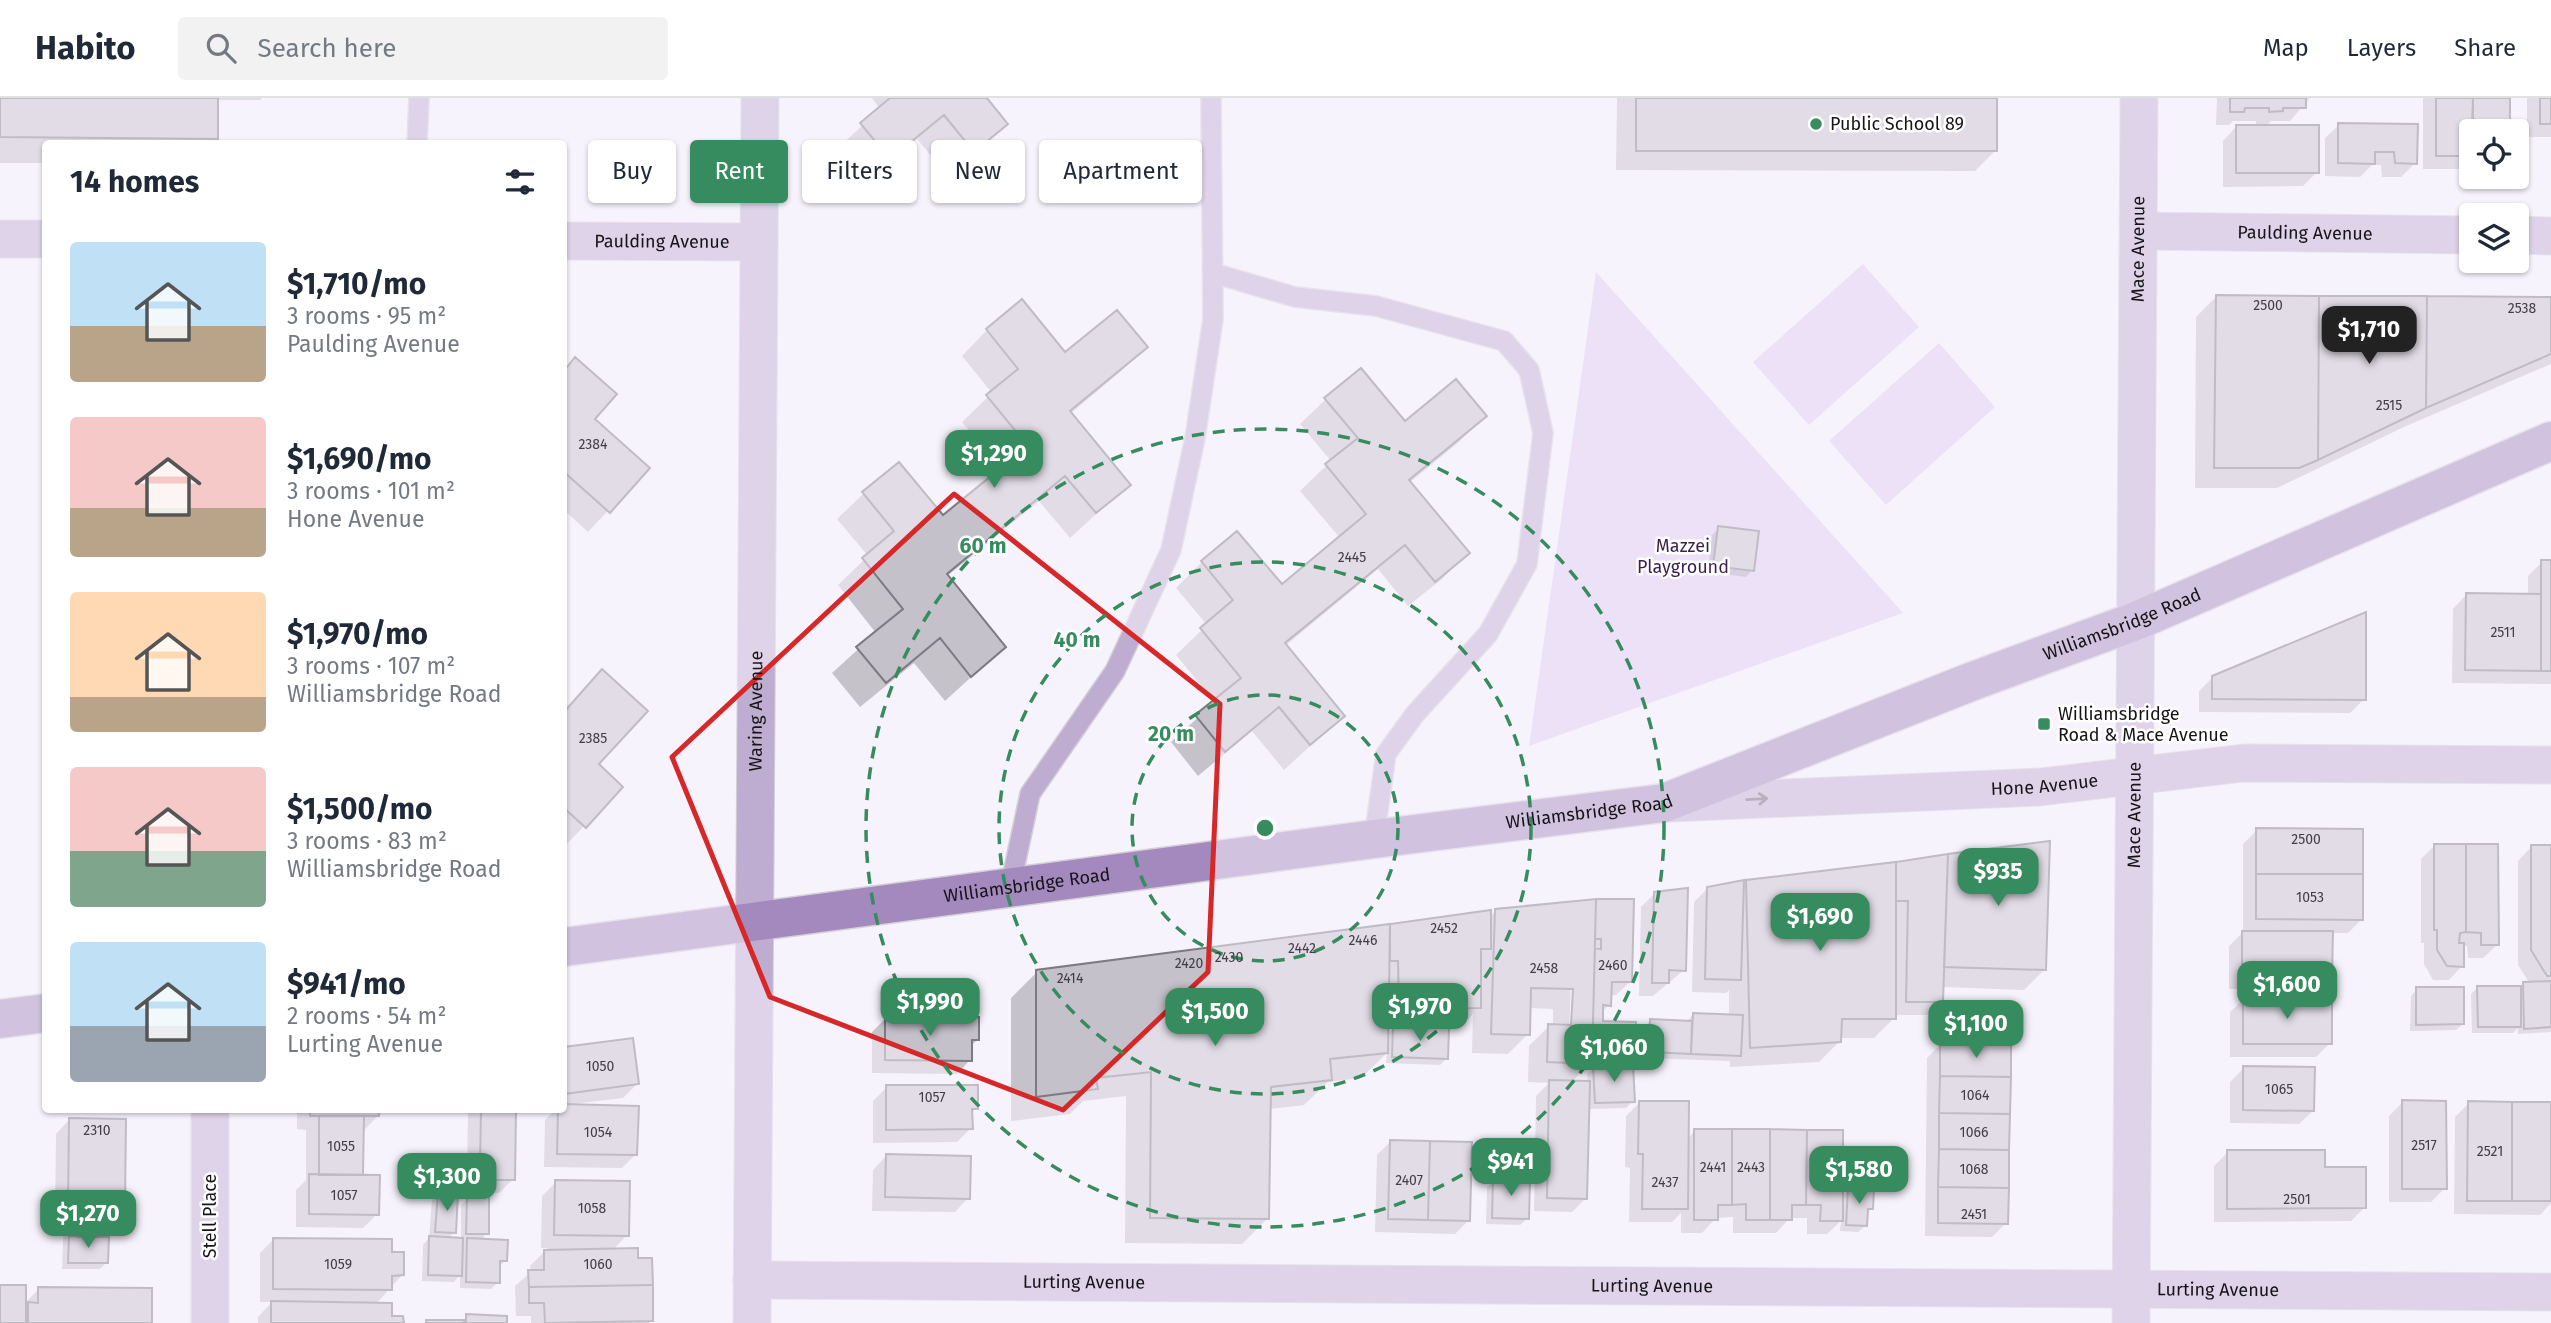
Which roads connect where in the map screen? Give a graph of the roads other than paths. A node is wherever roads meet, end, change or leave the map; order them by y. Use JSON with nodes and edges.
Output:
{"nodes":[{"id":1,"x":419,"y":98,"type":"edge"},
{"id":2,"x":760,"y":98,"type":"edge"},
{"id":3,"x":1211,"y":98,"type":"edge"},
{"id":4,"x":2139,"y":98,"type":"edge"},
{"id":5,"x":417,"y":140,"type":"edge"},
{"id":6,"x":2138,"y":231,"type":"junction"},
{"id":7,"x":2459,"y":235,"type":"edge"},
{"id":8,"x":2529,"y":235,"type":"edge"},
{"id":9,"x":2551,"y":236,"type":"edge"},
{"id":10,"x":0,"y":239,"type":"edge"},
{"id":11,"x":42,"y":239,"type":"edge"},
{"id":12,"x":567,"y":241,"type":"edge"},
{"id":13,"x":759,"y":243,"type":"junction"},
{"id":14,"x":1213,"y":273,"type":"junction"},
{"id":15,"x":2551,"y":441,"type":"edge"},
{"id":16,"x":2136,"y":621,"type":"junction"},
{"id":17,"x":2551,"y":765,"type":"edge"},
{"id":18,"x":2136,"y":774,"type":"junction"},
{"id":19,"x":1664,"y":803,"type":"junction"},
{"id":20,"x":1374,"y":839,"type":"junction"},
{"id":21,"x":1010,"y":888,"type":"junction"},
{"id":22,"x":754,"y":923,"type":"junction"},
{"id":23,"x":567,"y":947,"type":"edge"},
{"id":24,"x":42,"y":1014,"type":"edge"},
{"id":25,"x":0,"y":1019,"type":"edge"},
{"id":26,"x":209,"y":1113,"type":"edge"},
{"id":27,"x":752,"y":1280,"type":"junction"},
{"id":28,"x":2551,"y":1292,"type":"edge"},
{"id":29,"x":2131,"y":1306,"type":"edge"},
{"id":30,"x":210,"y":1323,"type":"edge"},
{"id":31,"x":752,"y":1323,"type":"edge"}],
"edges":[{"from":1,"to":5,"type":"lane"},
{"from":2,"to":13,"type":"street","name":"Waring Avenue"},
{"from":3,"to":14,"type":"lane"},
{"from":4,"to":6,"type":"street","name":"Mace Avenue"},
{"from":6,"to":7,"type":"street","name":"Paulding Avenue"},
{"from":6,"to":16,"type":"street","name":"Mace Avenue"},
{"from":8,"to":9,"type":"street"},
{"from":10,"to":11,"type":"street"},
{"from":12,"to":13,"type":"street","name":"Paulding Avenue"},
{"from":13,"to":22,"type":"street","name":"Waring Avenue"},
{"from":14,"to":20,"type":"lane"},
{"from":14,"to":21,"type":"lane"},
{"from":15,"to":16,"type":"main road","name":"Williamsbridge Road"},
{"from":16,"to":18,"type":"street","name":"Mace Avenue"},
{"from":16,"to":19,"type":"main road","name":"Williamsbridge Road"},
{"from":17,"to":18,"type":"street","name":"Hone Avenue"},
{"from":19,"to":18,"type":"street","name":"Hone Avenue","one_way":true},
{"from":18,"to":29,"type":"street","name":"Mace Avenue"},
{"from":19,"to":20,"type":"main road","name":"Williamsbridge Road"},
{"from":20,"to":21,"type":"main road","name":"Williamsbridge Road"},
{"from":21,"to":22,"type":"main road","name":"Williamsbridge Road"},
{"from":22,"to":23,"type":"main road","name":"Williamsbridge Road"},
{"from":22,"to":27,"type":"street","name":"Waring Avenue"},
{"from":24,"to":25,"type":"main road"},
{"from":26,"to":30,"type":"street","name":"Stell Place"},
{"from":27,"to":29,"type":"street","name":"Lurting Avenue"},
{"from":27,"to":31,"type":"street","name":"Waring Avenue"},
{"from":28,"to":29,"type":"street","name":"Lurting Avenue"}]}
